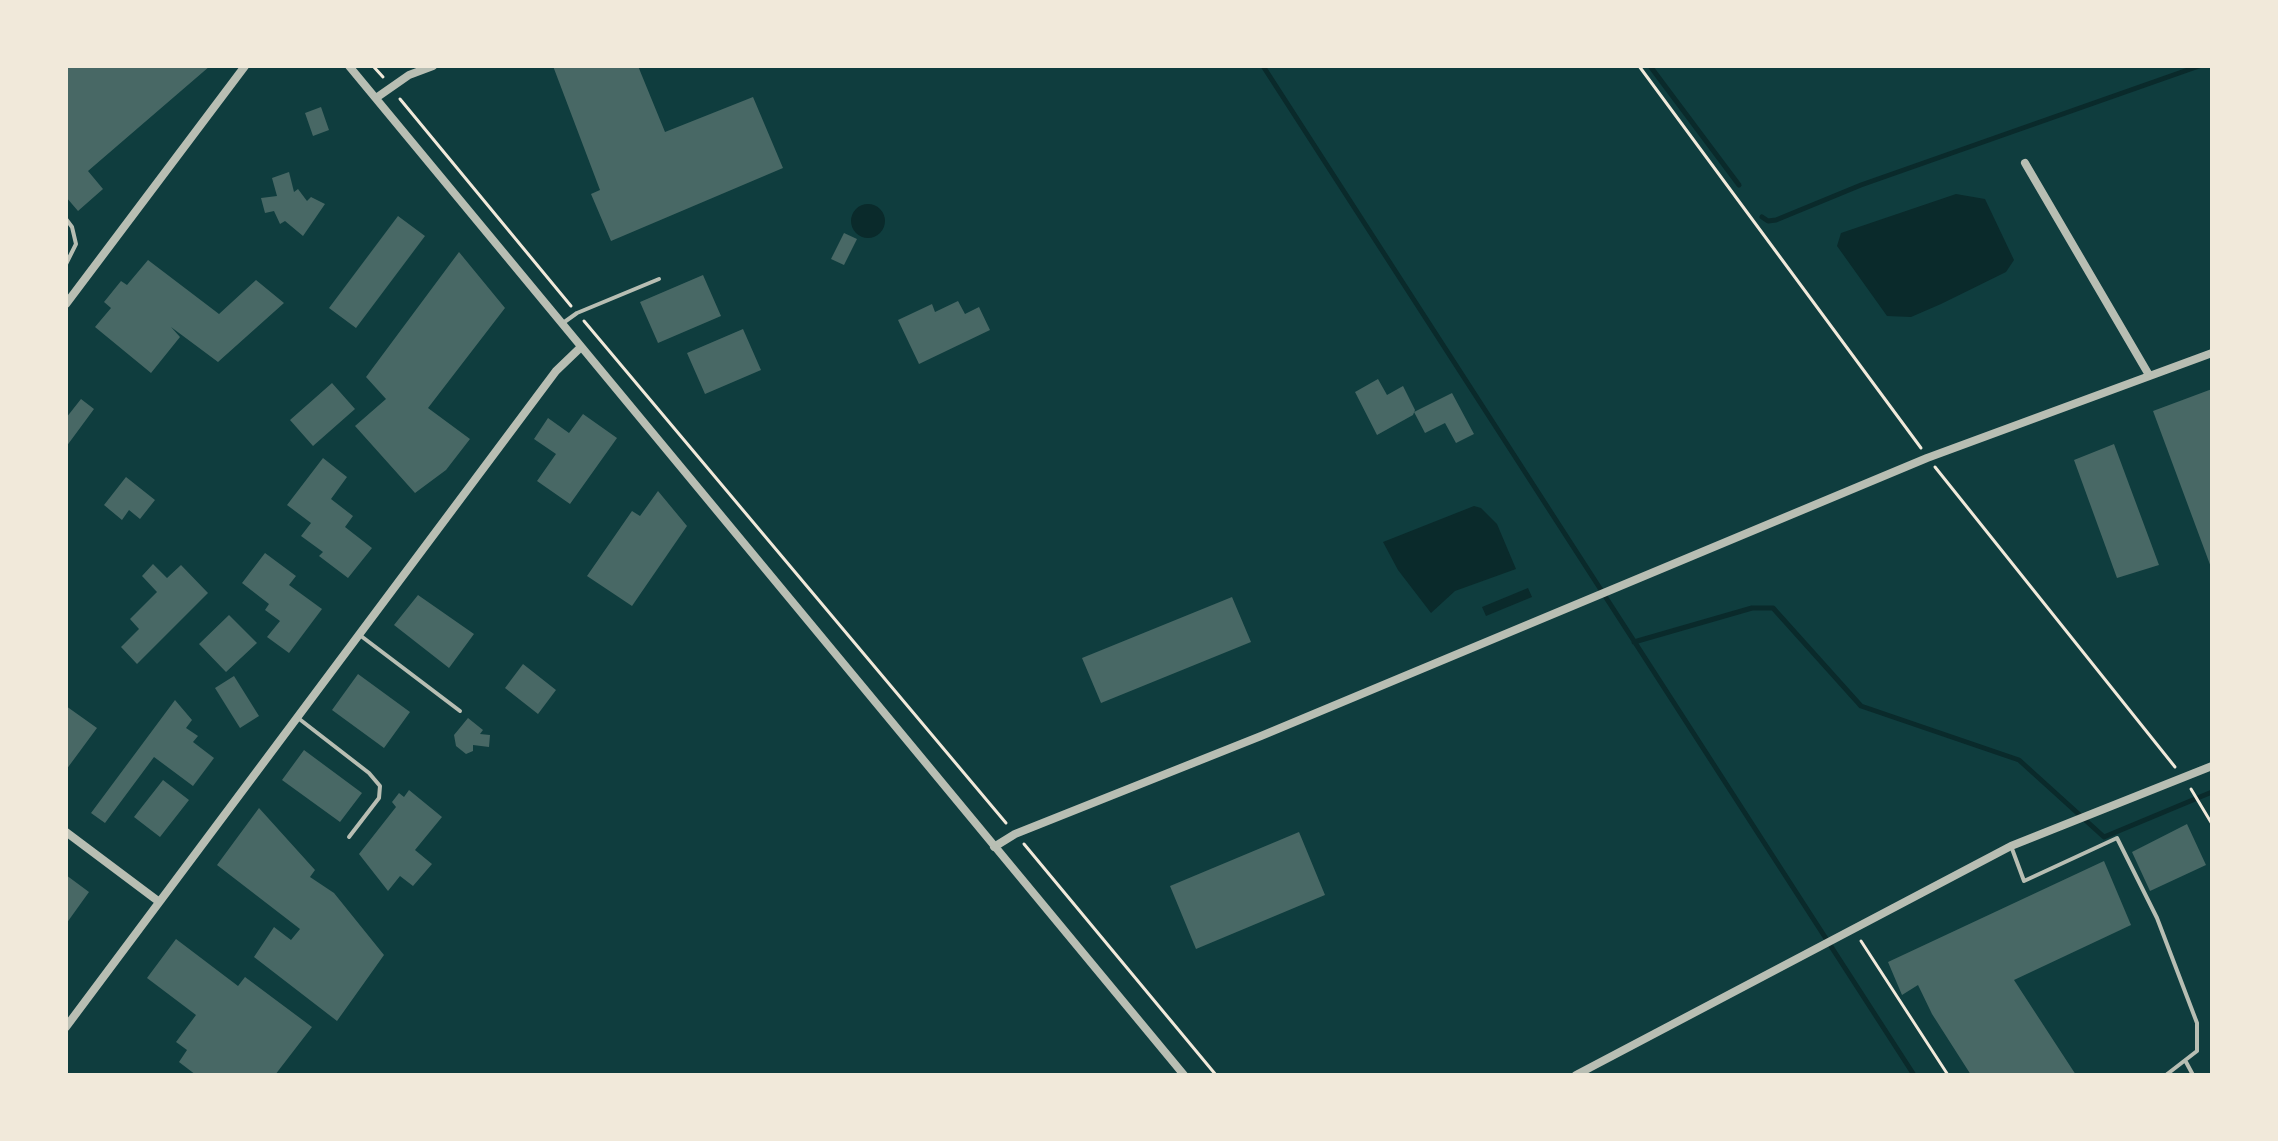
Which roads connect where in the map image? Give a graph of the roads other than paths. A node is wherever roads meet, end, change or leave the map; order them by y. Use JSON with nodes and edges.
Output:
{"nodes":[{"id":1,"x":245,"y":66,"type":"edge"},
{"id":2,"x":349,"y":66,"type":"edge"},
{"id":3,"x":433,"y":66,"type":"edge"},
{"id":4,"x":376,"y":98,"type":"junction"},
{"id":5,"x":2025,"y":163,"type":"dead end"},
{"id":6,"x":66,"y":219,"type":"edge"},
{"id":7,"x":66,"y":264,"type":"edge"},
{"id":8,"x":659,"y":279,"type":"dead end"},
{"id":9,"x":66,"y":304,"type":"edge"},
{"id":10,"x":562,"y":324,"type":"junction"},
{"id":11,"x":581,"y":347,"type":"junction"},
{"id":12,"x":2212,"y":353,"type":"edge"},
{"id":13,"x":2149,"y":375,"type":"junction"},
{"id":14,"x":359,"y":634,"type":"junction"},
{"id":15,"x":460,"y":711,"type":"dead end"},
{"id":16,"x":296,"y":717,"type":"junction"},
{"id":17,"x":2212,"y":766,"type":"edge"},
{"id":18,"x":66,"y":832,"type":"edge"},
{"id":19,"x":349,"y":837,"type":"dead end"},
{"id":20,"x":2011,"y":846,"type":"junction"},
{"id":21,"x":994,"y":847,"type":"junction"},
{"id":22,"x":158,"y":901,"type":"junction"},
{"id":23,"x":66,"y":1027,"type":"edge"},
{"id":24,"x":2186,"y":1062,"type":"junction"},
{"id":25,"x":1184,"y":1075,"type":"edge"},
{"id":26,"x":1576,"y":1075,"type":"edge"},
{"id":27,"x":2166,"y":1075,"type":"edge"},
{"id":28,"x":2193,"y":1075,"type":"edge"}],
"edges":[{"from":1,"to":9,"type":"street"},
{"from":2,"to":4,"type":"street"},
{"from":3,"to":4,"type":"street"},
{"from":4,"to":10,"type":"street"},
{"from":5,"to":13,"type":"street"},
{"from":6,"to":7,"type":"lane"},
{"from":8,"to":10,"type":"lane"},
{"from":10,"to":11,"type":"street"},
{"from":11,"to":14,"type":"street"},
{"from":11,"to":21,"type":"street"},
{"from":12,"to":13,"type":"street"},
{"from":13,"to":21,"type":"street"},
{"from":14,"to":15,"type":"lane"},
{"from":14,"to":16,"type":"street"},
{"from":16,"to":19,"type":"lane"},
{"from":16,"to":22,"type":"street"},
{"from":17,"to":20,"type":"street"},
{"from":18,"to":22,"type":"street"},
{"from":20,"to":24,"type":"lane"},
{"from":20,"to":26,"type":"street"},
{"from":21,"to":25,"type":"street"},
{"from":22,"to":23,"type":"street"},
{"from":24,"to":27,"type":"lane"},
{"from":24,"to":28,"type":"lane"}]}
